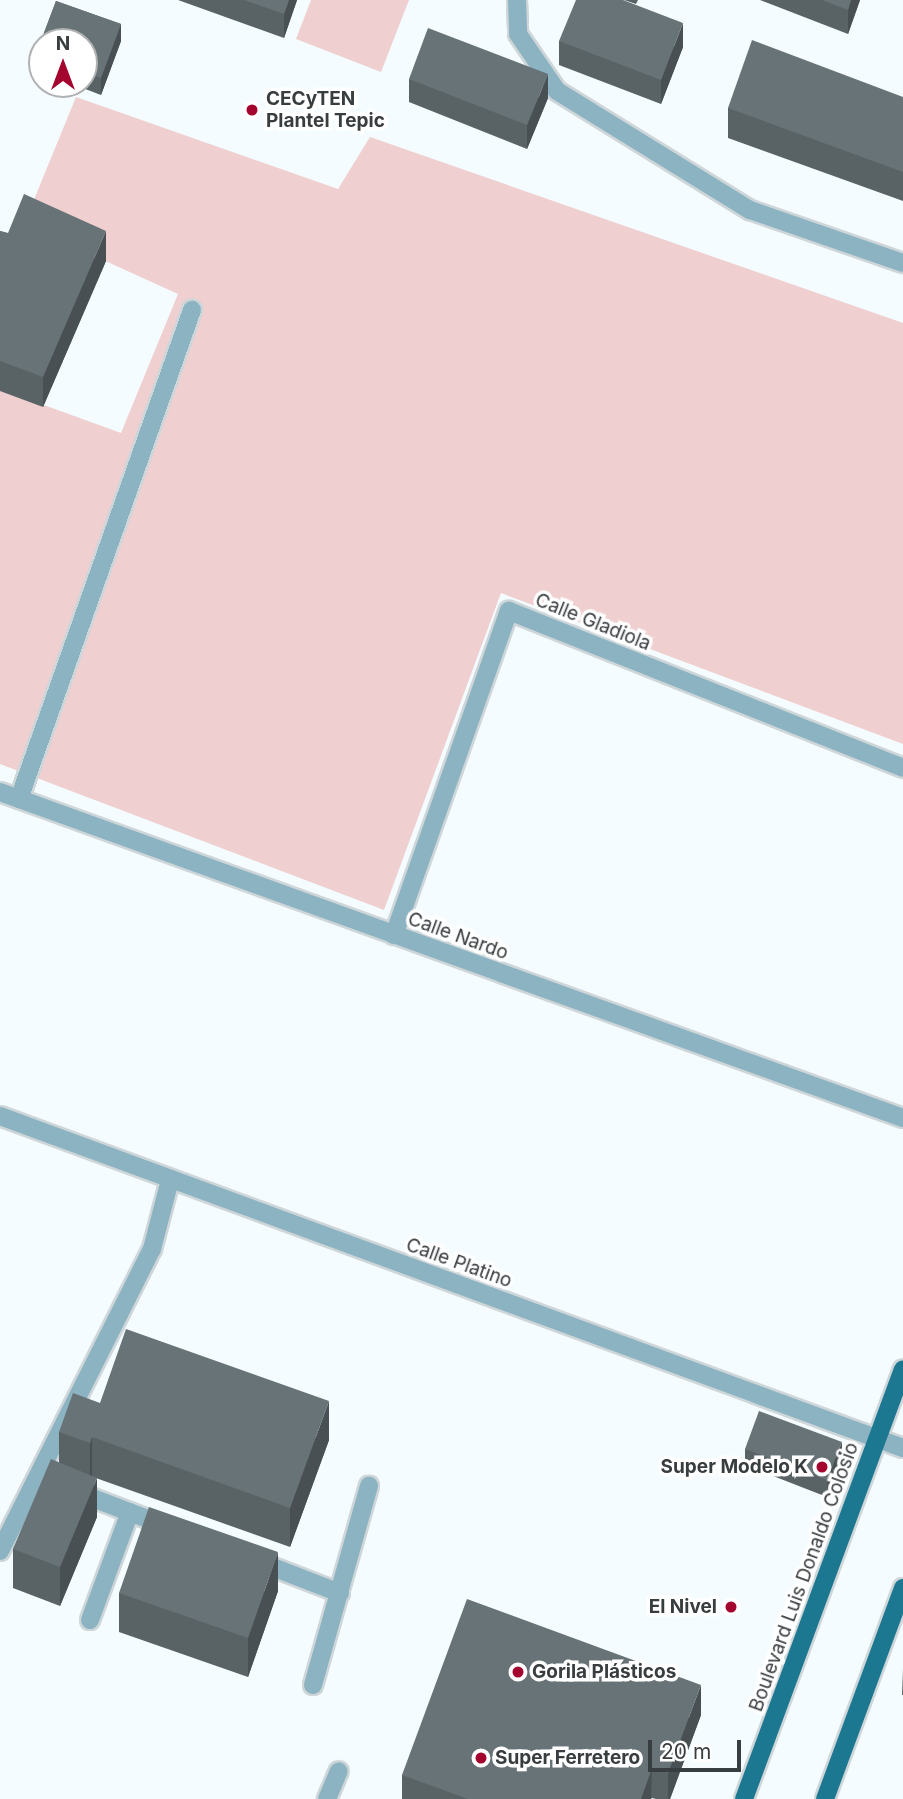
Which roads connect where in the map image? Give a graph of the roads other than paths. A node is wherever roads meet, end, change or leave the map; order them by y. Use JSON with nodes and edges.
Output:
{"nodes":[{"id":1,"x":517,"y":0,"type":"edge"},
{"id":2,"x":903,"y":263,"type":"edge"},
{"id":3,"x":192,"y":310,"type":"dead end"},
{"id":4,"x":903,"y":768,"type":"edge"},
{"id":5,"x":0,"y":792,"type":"edge"},
{"id":6,"x":19,"y":799,"type":"junction"},
{"id":7,"x":394,"y":935,"type":"junction"},
{"id":8,"x":0,"y":1116,"type":"edge"},
{"id":9,"x":903,"y":1118,"type":"edge"},
{"id":10,"x":170,"y":1180,"type":"junction"},
{"id":11,"x":903,"y":1370,"type":"edge"},
{"id":12,"x":878,"y":1438,"type":"junction"},
{"id":13,"x":903,"y":1448,"type":"edge"},
{"id":14,"x":35,"y":1476,"type":"junction"},
{"id":15,"x":369,"y":1486,"type":"dead end"},
{"id":16,"x":130,"y":1512,"type":"junction"},
{"id":17,"x":180,"y":1531,"type":"edge"},
{"id":18,"x":0,"y":1551,"type":"edge"},
{"id":19,"x":241,"y":1555,"type":"edge"},
{"id":20,"x":903,"y":1588,"type":"edge"},
{"id":21,"x":340,"y":1593,"type":"junction"},
{"id":22,"x":90,"y":1620,"type":"dead end"},
{"id":23,"x":313,"y":1685,"type":"dead end"},
{"id":24,"x":339,"y":1771,"type":"dead end"},
{"id":25,"x":327,"y":1799,"type":"edge"},
{"id":26,"x":744,"y":1799,"type":"edge"},
{"id":27,"x":825,"y":1799,"type":"edge"}],
"edges":[{"from":1,"to":2,"type":"street"},
{"from":3,"to":6,"type":"street"},
{"from":4,"to":7,"type":"street","name":"Calle Gladiola"},
{"from":5,"to":6,"type":"street","name":"Calle Nardo"},
{"from":6,"to":7,"type":"street","name":"Calle Nardo"},
{"from":7,"to":9,"type":"street","name":"Calle Nardo"},
{"from":8,"to":10,"type":"street","name":"Calle Platino"},
{"from":10,"to":12,"type":"street","name":"Calle Platino"},
{"from":10,"to":14,"type":"street"},
{"from":11,"to":12,"type":"main road","name":"Boulevard Luis Donaldo Colosio"},
{"from":12,"to":13,"type":"street","name":"Calle Platino"},
{"from":12,"to":26,"type":"main road","name":"Boulevard Luis Donaldo Colosio"},
{"from":14,"to":16,"type":"street"},
{"from":14,"to":18,"type":"street"},
{"from":15,"to":21,"type":"street"},
{"from":16,"to":17,"type":"street"},
{"from":16,"to":22,"type":"street"},
{"from":19,"to":21,"type":"street"},
{"from":20,"to":27,"type":"main road"},
{"from":21,"to":23,"type":"street"},
{"from":24,"to":25,"type":"street"}]}
